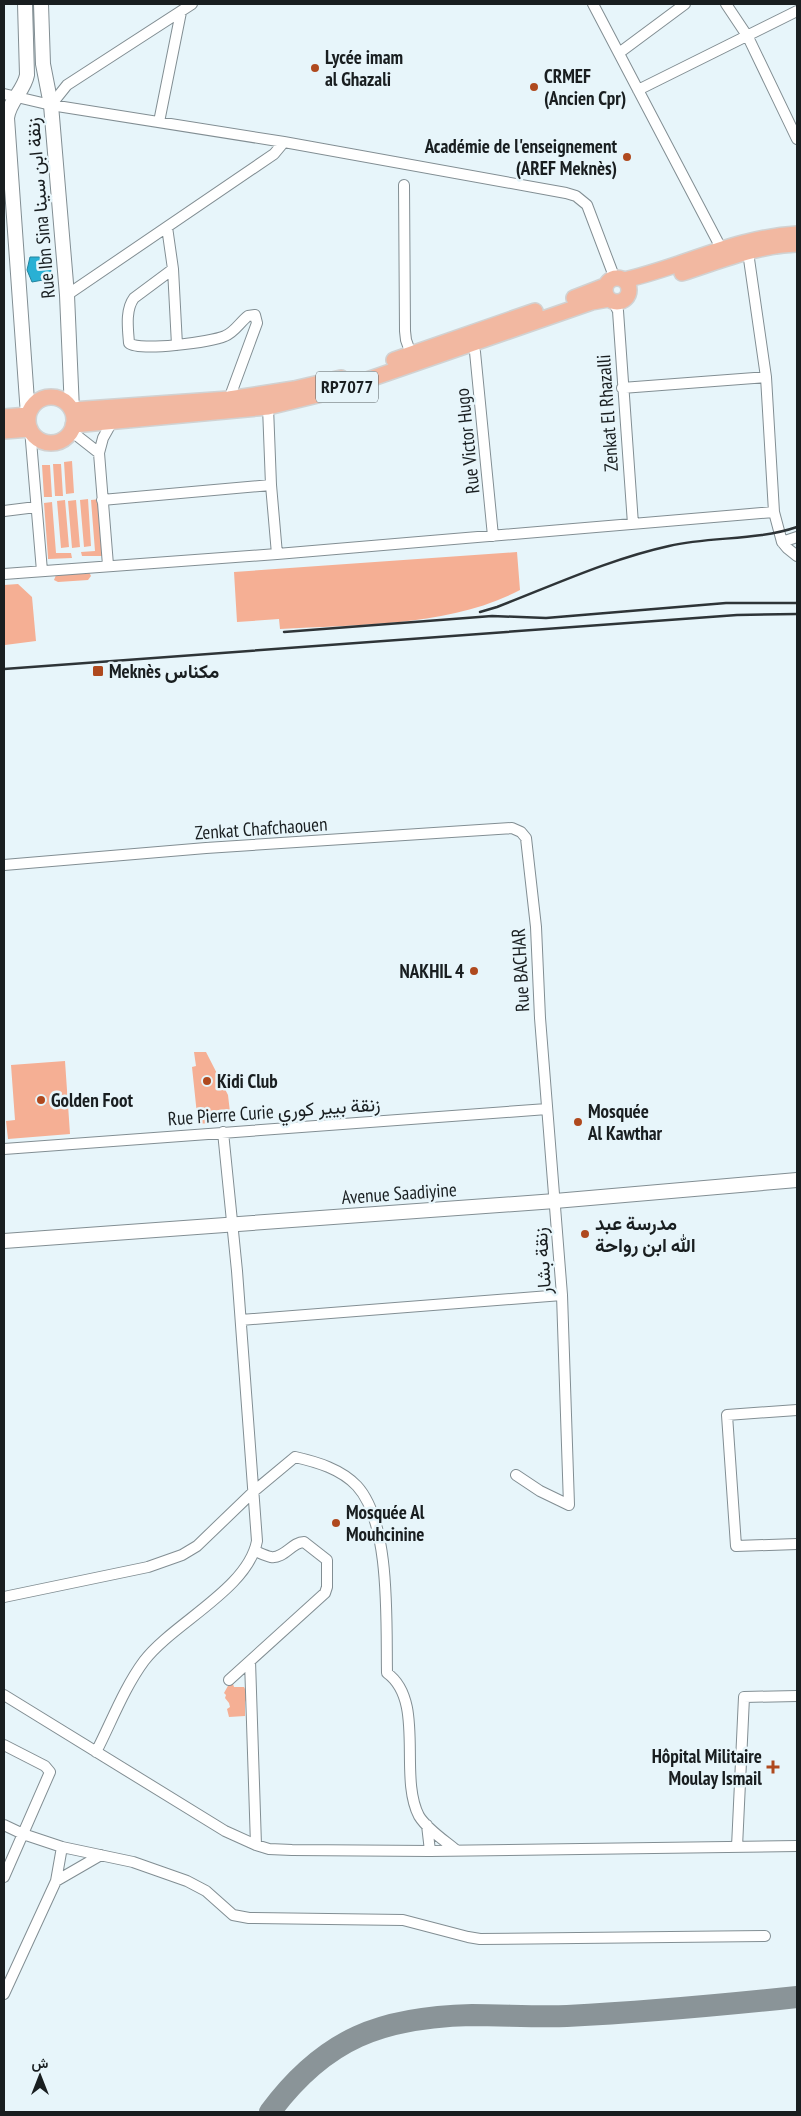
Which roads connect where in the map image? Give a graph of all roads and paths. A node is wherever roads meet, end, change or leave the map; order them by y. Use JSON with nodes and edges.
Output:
{"nodes":[{"id":1,"x":25,"y":4,"type":"edge"},
{"id":2,"x":40,"y":4,"type":"edge"},
{"id":3,"x":192,"y":4,"type":"edge"},
{"id":4,"x":593,"y":4,"type":"edge"},
{"id":5,"x":685,"y":4,"type":"edge"},
{"id":6,"x":726,"y":4,"type":"edge"},
{"id":7,"x":674,"y":7,"type":"edge"},
{"id":8,"x":797,"y":11,"type":"edge"},
{"id":9,"x":181,"y":12,"type":"junction"},
{"id":10,"x":748,"y":37,"type":"junction"},
{"id":11,"x":619,"y":53,"type":"junction"},
{"id":12,"x":638,"y":90,"type":"junction"},
{"id":13,"x":8,"y":96,"type":"edge"},
{"id":14,"x":50,"y":105,"type":"junction"},
{"id":15,"x":159,"y":122,"type":"junction"},
{"id":16,"x":797,"y":139,"type":"edge"},
{"id":17,"x":284,"y":142,"type":"junction"},
{"id":18,"x":7,"y":174,"type":"edge"},
{"id":19,"x":404,"y":185,"type":"dead end"},
{"id":20,"x":167,"y":227,"type":"junction"},
{"id":21,"x":797,"y":234,"type":"edge"},
{"id":22,"x":797,"y":244,"type":"edge"},
{"id":23,"x":721,"y":248,"type":"junction"},
{"id":24,"x":748,"y":252,"type":"junction"},
{"id":25,"x":173,"y":269,"type":"junction"},
{"id":26,"x":615,"y":286,"type":"junction"},
{"id":27,"x":66,"y":295,"type":"junction"},
{"id":28,"x":177,"y":345,"type":"junction"},
{"id":29,"x":472,"y":345,"type":"junction"},
{"id":30,"x":411,"y":354,"type":"junction"},
{"id":31,"x":766,"y":377,"type":"junction"},
{"id":32,"x":622,"y":388,"type":"junction"},
{"id":33,"x":229,"y":398,"type":"junction"},
{"id":34,"x":268,"y":406,"type":"junction"},
{"id":35,"x":4,"y":418,"type":"edge"},
{"id":36,"x":113,"y":420,"type":"junction"},
{"id":37,"x":29,"y":422,"type":"junction"},
{"id":38,"x":72,"y":422,"type":"junction"},
{"id":39,"x":4,"y":432,"type":"edge"},
{"id":40,"x":99,"y":453,"type":"junction"},
{"id":41,"x":270,"y":485,"type":"junction"},
{"id":42,"x":102,"y":500,"type":"junction"},
{"id":43,"x":36,"y":507,"type":"junction"},
{"id":44,"x":4,"y":511,"type":"edge"},
{"id":45,"x":774,"y":512,"type":"junction"},
{"id":46,"x":633,"y":524,"type":"junction"},
{"id":47,"x":493,"y":536,"type":"junction"},
{"id":48,"x":797,"y":537,"type":"edge"},
{"id":49,"x":782,"y":542,"type":"junction"},
{"id":50,"x":277,"y":554,"type":"junction"},
{"id":51,"x":797,"y":556,"type":"edge"},
{"id":52,"x":108,"y":565,"type":"junction"},
{"id":53,"x":42,"y":571,"type":"junction"},
{"id":54,"x":4,"y":574,"type":"edge"},
{"id":55,"x":521,"y":832,"type":"joint"},
{"id":56,"x":4,"y":865,"type":"edge"},
{"id":57,"x":547,"y":1109,"type":"junction"},
{"id":58,"x":223,"y":1132,"type":"junction"},
{"id":59,"x":4,"y":1148,"type":"edge"},
{"id":60,"x":797,"y":1180,"type":"edge"},
{"id":61,"x":555,"y":1201,"type":"junction"},
{"id":62,"x":233,"y":1224,"type":"junction"},
{"id":63,"x":4,"y":1241,"type":"edge"},
{"id":64,"x":562,"y":1295,"type":"junction"},
{"id":65,"x":241,"y":1320,"type":"junction"},
{"id":66,"x":797,"y":1410,"type":"edge"},
{"id":67,"x":516,"y":1475,"type":"dead end"},
{"id":68,"x":253,"y":1492,"type":"junction"},
{"id":69,"x":797,"y":1544,"type":"edge"},
{"id":70,"x":255,"y":1551,"type":"junction"},
{"id":71,"x":4,"y":1597,"type":"edge"},
{"id":72,"x":250,"y":1662,"type":"junction"},
{"id":73,"x":229,"y":1680,"type":"dead end"},
{"id":74,"x":4,"y":1695,"type":"edge"},
{"id":75,"x":797,"y":1696,"type":"edge"},
{"id":76,"x":4,"y":1745,"type":"edge"},
{"id":77,"x":96,"y":1752,"type":"junction"},
{"id":78,"x":427,"y":1824,"type":"junction"},
{"id":79,"x":4,"y":1825,"type":"edge"},
{"id":80,"x":23,"y":1834,"type":"junction"},
{"id":81,"x":256,"y":1845,"type":"junction"},
{"id":82,"x":797,"y":1846,"type":"edge"},
{"id":83,"x":62,"y":1847,"type":"junction"},
{"id":84,"x":737,"y":1847,"type":"junction"},
{"id":85,"x":456,"y":1850,"type":"junction"},
{"id":86,"x":430,"y":1851,"type":"junction"},
{"id":87,"x":101,"y":1855,"type":"junction"},
{"id":88,"x":4,"y":1877,"type":"edge"},
{"id":89,"x":56,"y":1881,"type":"junction"},
{"id":90,"x":765,"y":1936,"type":"dead end"},
{"id":91,"x":4,"y":1994,"type":"edge"}],
"edges":[{"from":1,"to":13,"type":"main road","name":"Rue Ibn Sina زنقة ابن سينا"},
{"from":2,"to":14,"type":"main road","name":"Rue Ibn Sina زنقة ابن سينا"},
{"from":3,"to":9,"type":"street"},
{"from":4,"to":11,"type":"street"},
{"from":5,"to":7,"type":"street"},
{"from":6,"to":10,"type":"street"},
{"from":7,"to":11,"type":"street"},
{"from":8,"to":10,"type":"street"},
{"from":9,"to":14,"type":"street"},
{"from":9,"to":15,"type":"street"},
{"from":10,"to":12,"type":"street"},
{"from":10,"to":16,"type":"street"},
{"from":11,"to":12,"type":"street"},
{"from":12,"to":23,"type":"street"},
{"from":13,"to":14,"type":"street","name":"Zenkat El Rhazalli"},
{"from":13,"to":18,"type":"main road","name":"Rue Ibn Sina زنقة ابن سينا"},
{"from":14,"to":15,"type":"street","name":"Zenkat El Rhazalli"},
{"from":14,"to":27,"type":"main road","name":"Rue Ibn Sina زنقة ابن سينا"},
{"from":15,"to":17,"type":"street","name":"Zenkat El Rhazalli"},
{"from":17,"to":20,"type":"street"},
{"from":17,"to":26,"type":"street","name":"Zenkat El Rhazalli"},
{"from":18,"to":37,"type":"main road","name":"Rue Ibn Sina زنقة ابن سينا"},
{"from":19,"to":30,"type":"street"},
{"from":20,"to":25,"type":"street"},
{"from":20,"to":27,"type":"street"},
{"from":21,"to":23,"type":"main road","number":"RP7077"},
{"from":22,"to":24,"type":"main road","number":"RP7077"},
{"from":23,"to":26,"type":"main road","number":"RP7077"},
{"from":24,"to":26,"type":"main road","number":"RP7077"},
{"from":24,"to":31,"type":"street"},
{"from":25,"to":28,"type":"street"},
{"from":25,"to":28,"type":"street"},
{"from":26,"to":29,"type":"main road","number":"RP7077"},
{"from":26,"to":30,"type":"main road","number":"RP7077"},
{"from":26,"to":32,"type":"street","name":"Zenkat El Rhazalli"},
{"from":27,"to":38,"type":"main road","name":"Rue Ibn Sina زنقة ابن سينا"},
{"from":28,"to":33,"type":"street"},
{"from":29,"to":34,"type":"main road","number":"RP7077"},
{"from":29,"to":47,"type":"street","name":"Rue Victor Hugo"},
{"from":30,"to":33,"type":"main road","number":"RP7077"},
{"from":31,"to":32,"type":"street"},
{"from":31,"to":45,"type":"street"},
{"from":32,"to":46,"type":"street","name":"Zenkat El Rhazalli"},
{"from":33,"to":38,"type":"main road","number":"RP7077"},
{"from":34,"to":36,"type":"main road","number":"RP7077"},
{"from":34,"to":41,"type":"street"},
{"from":35,"to":37,"type":"main road"},
{"from":36,"to":38,"type":"main road","number":"RP7077"},
{"from":36,"to":40,"type":"street"},
{"from":37,"to":38,"type":"main road","number":"RP7077"},
{"from":37,"to":38,"type":"main road"},
{"from":37,"to":39,"type":"main road"},
{"from":37,"to":43,"type":"street","name":"Rue Ibn Sina زنقة ابن سينا"},
{"from":38,"to":40,"type":"street"},
{"from":40,"to":42,"type":"street"},
{"from":41,"to":42,"type":"street"},
{"from":41,"to":50,"type":"street"},
{"from":42,"to":52,"type":"street"},
{"from":43,"to":44,"type":"street"},
{"from":43,"to":53,"type":"street","name":"Rue Ibn Sina زنقة ابن سينا"},
{"from":45,"to":46,"type":"street"},
{"from":45,"to":49,"type":"street"},
{"from":46,"to":47,"type":"street"},
{"from":47,"to":50,"type":"street"},
{"from":48,"to":49,"type":"street"},
{"from":49,"to":51,"type":"street"},
{"from":50,"to":52,"type":"street"},
{"from":52,"to":53,"type":"street"},
{"from":53,"to":54,"type":"street"},
{"from":55,"to":56,"type":"street","name":"Zenkat Chafchaouen"},
{"from":55,"to":57,"type":"street","name":"Rue BACHAR"},
{"from":57,"to":58,"type":"street","name":"Rue Pierre Curie زنقة بيير كوري"},
{"from":57,"to":61,"type":"street","name":"زنقة بشار"},
{"from":58,"to":59,"type":"street","name":"Rue Pierre Curie زنقة بيير كوري"},
{"from":58,"to":62,"type":"street"},
{"from":60,"to":61,"type":"main road","name":"Avenue Saadiyine"},
{"from":61,"to":62,"type":"main road","name":"Avenue Saadiyine"},
{"from":61,"to":64,"type":"street","name":"زنقة بشار"},
{"from":62,"to":63,"type":"main road","name":"Avenue Saadiyine"},
{"from":62,"to":65,"type":"street"},
{"from":64,"to":65,"type":"street"},
{"from":64,"to":67,"type":"street","name":"زنقة بشار"},
{"from":65,"to":68,"type":"street"},
{"from":66,"to":69,"type":"street"},
{"from":68,"to":70,"type":"street"},
{"from":68,"to":71,"type":"street"},
{"from":68,"to":78,"type":"street"},
{"from":70,"to":72,"type":"street"},
{"from":70,"to":77,"type":"street"},
{"from":72,"to":73,"type":"street"},
{"from":72,"to":81,"type":"street"},
{"from":74,"to":77,"type":"street"},
{"from":75,"to":84,"type":"street"},
{"from":76,"to":80,"type":"street"},
{"from":77,"to":81,"type":"street"},
{"from":78,"to":85,"type":"street"},
{"from":78,"to":86,"type":"street"},
{"from":79,"to":80,"type":"street"},
{"from":80,"to":83,"type":"street"},
{"from":80,"to":88,"type":"street"},
{"from":81,"to":86,"type":"street"},
{"from":82,"to":84,"type":"street"},
{"from":83,"to":87,"type":"street"},
{"from":83,"to":89,"type":"street"},
{"from":84,"to":85,"type":"street"},
{"from":85,"to":86,"type":"street"},
{"from":87,"to":89,"type":"street"},
{"from":87,"to":90,"type":"street"},
{"from":89,"to":91,"type":"street"}]}
